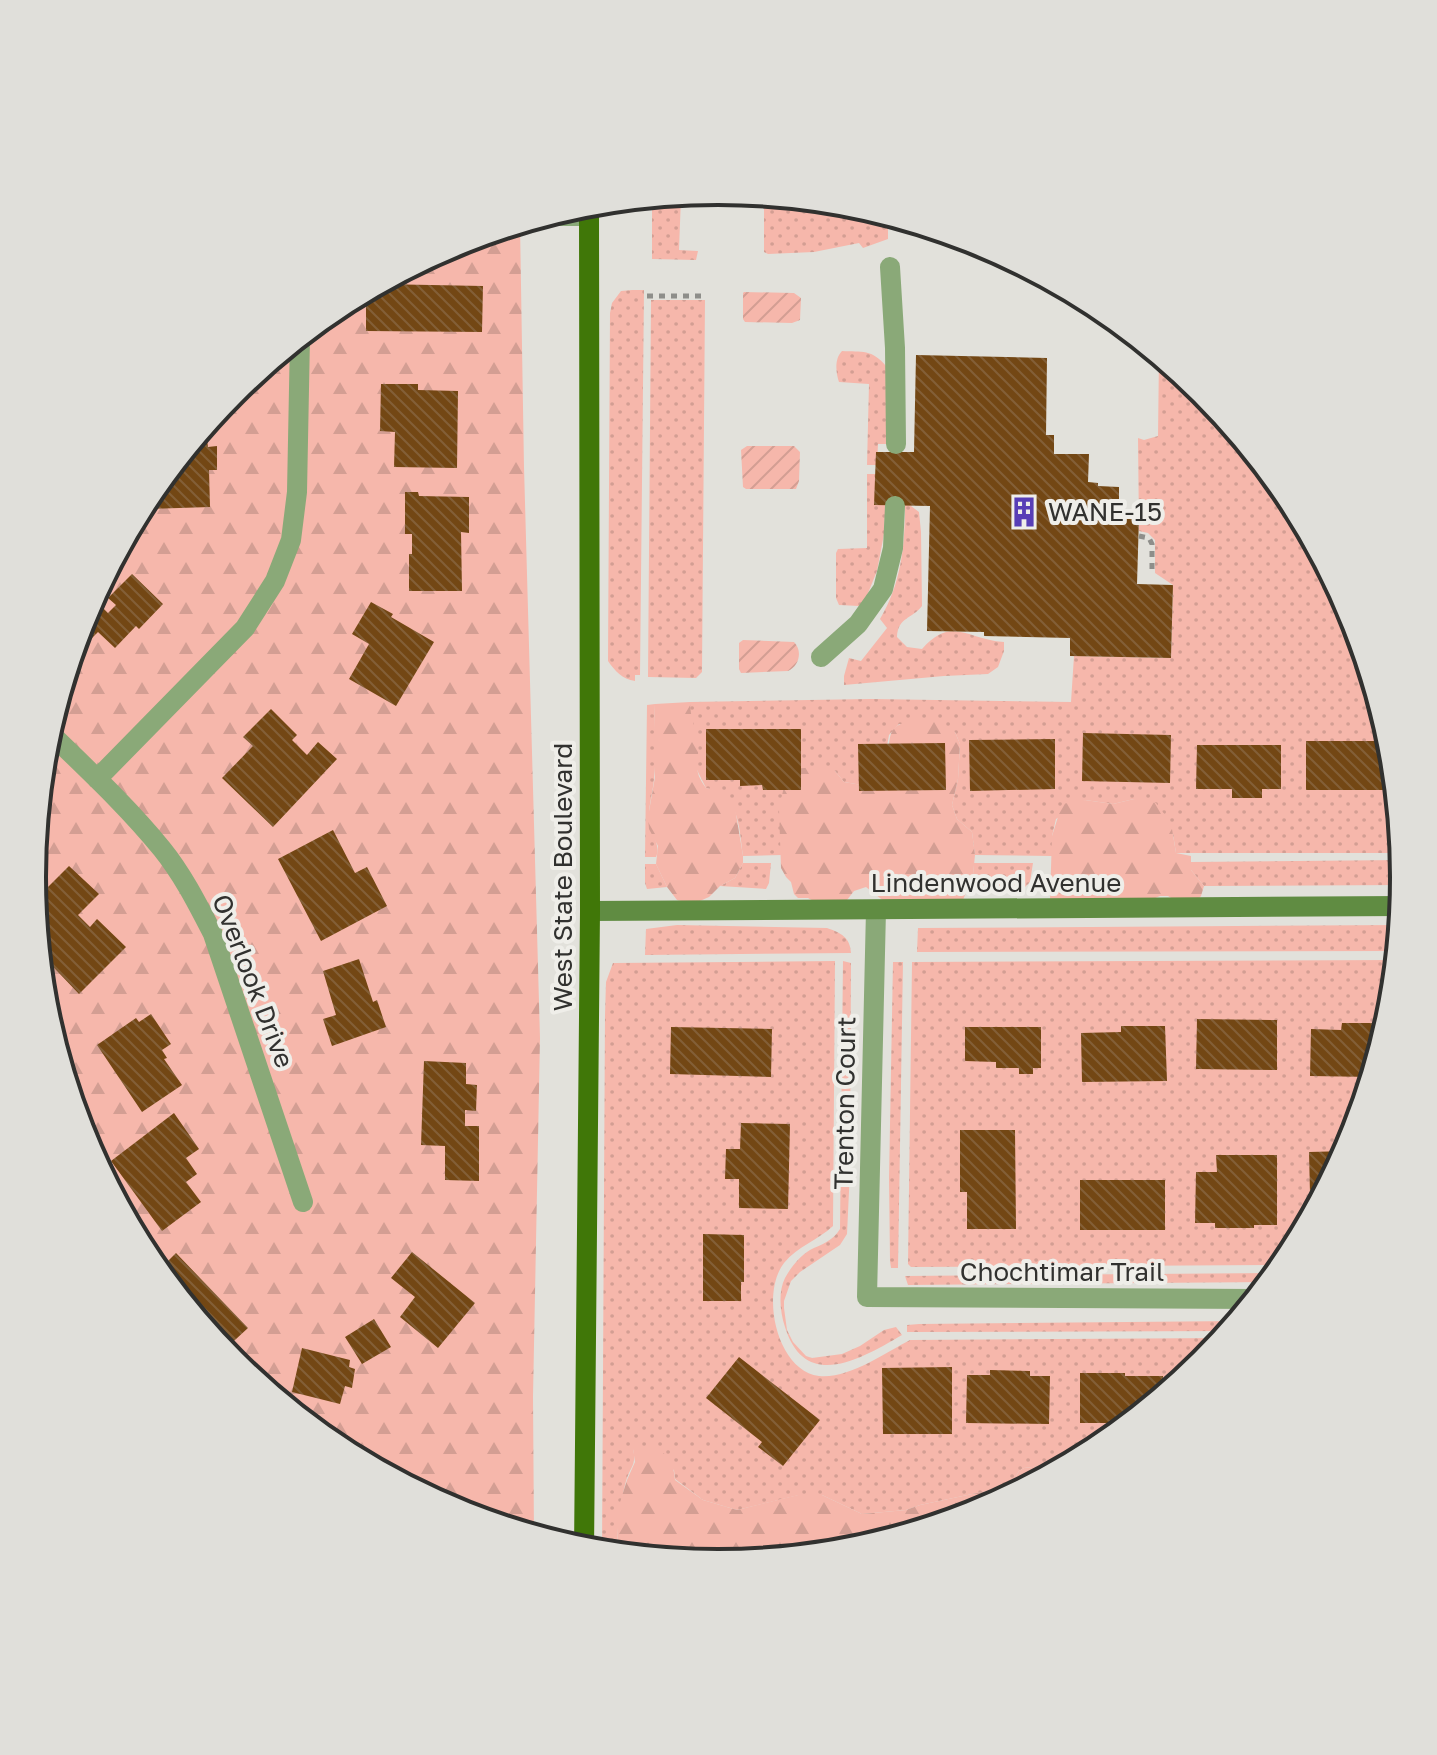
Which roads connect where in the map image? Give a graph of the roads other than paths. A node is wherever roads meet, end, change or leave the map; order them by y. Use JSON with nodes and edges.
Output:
{"nodes":[{"id":1,"x":589,"y":218,"type":"edge"},
{"id":2,"x":890,"y":267,"type":"dead end"},
{"id":3,"x":300,"y":352,"type":"edge"},
{"id":4,"x":896,"y":444,"type":"dead end"},
{"id":5,"x":895,"y":506,"type":"dead end"},
{"id":6,"x":821,"y":657,"type":"dead end"},
{"id":7,"x":60,"y":743,"type":"edge"},
{"id":8,"x":97,"y":779,"type":"junction"},
{"id":9,"x":1390,"y":906,"type":"edge"},
{"id":10,"x":876,"y":910,"type":"junction"},
{"id":11,"x":590,"y":911,"type":"junction"},
{"id":12,"x":303,"y":1202,"type":"dead end"},
{"id":13,"x":867,"y":1297,"type":"joint"},
{"id":14,"x":1242,"y":1299,"type":"edge"},
{"id":15,"x":584,"y":1536,"type":"edge"}],
"edges":[{"from":1,"to":11,"type":"main road","name":"West State Boulevard"},
{"from":2,"to":4,"type":"street"},
{"from":3,"to":8,"type":"street"},
{"from":5,"to":6,"type":"street"},
{"from":7,"to":8,"type":"street","name":"Overlook Drive"},
{"from":8,"to":12,"type":"street","name":"Overlook Drive"},
{"from":9,"to":10,"type":"street","name":"Lindenwood Avenue"},
{"from":10,"to":11,"type":"street","name":"Lindenwood Avenue"},
{"from":10,"to":13,"type":"street","name":"Trenton Court"},
{"from":11,"to":15,"type":"main road","name":"West State Boulevard"},
{"from":13,"to":14,"type":"street","name":"Chochtimar Trail"}]}
